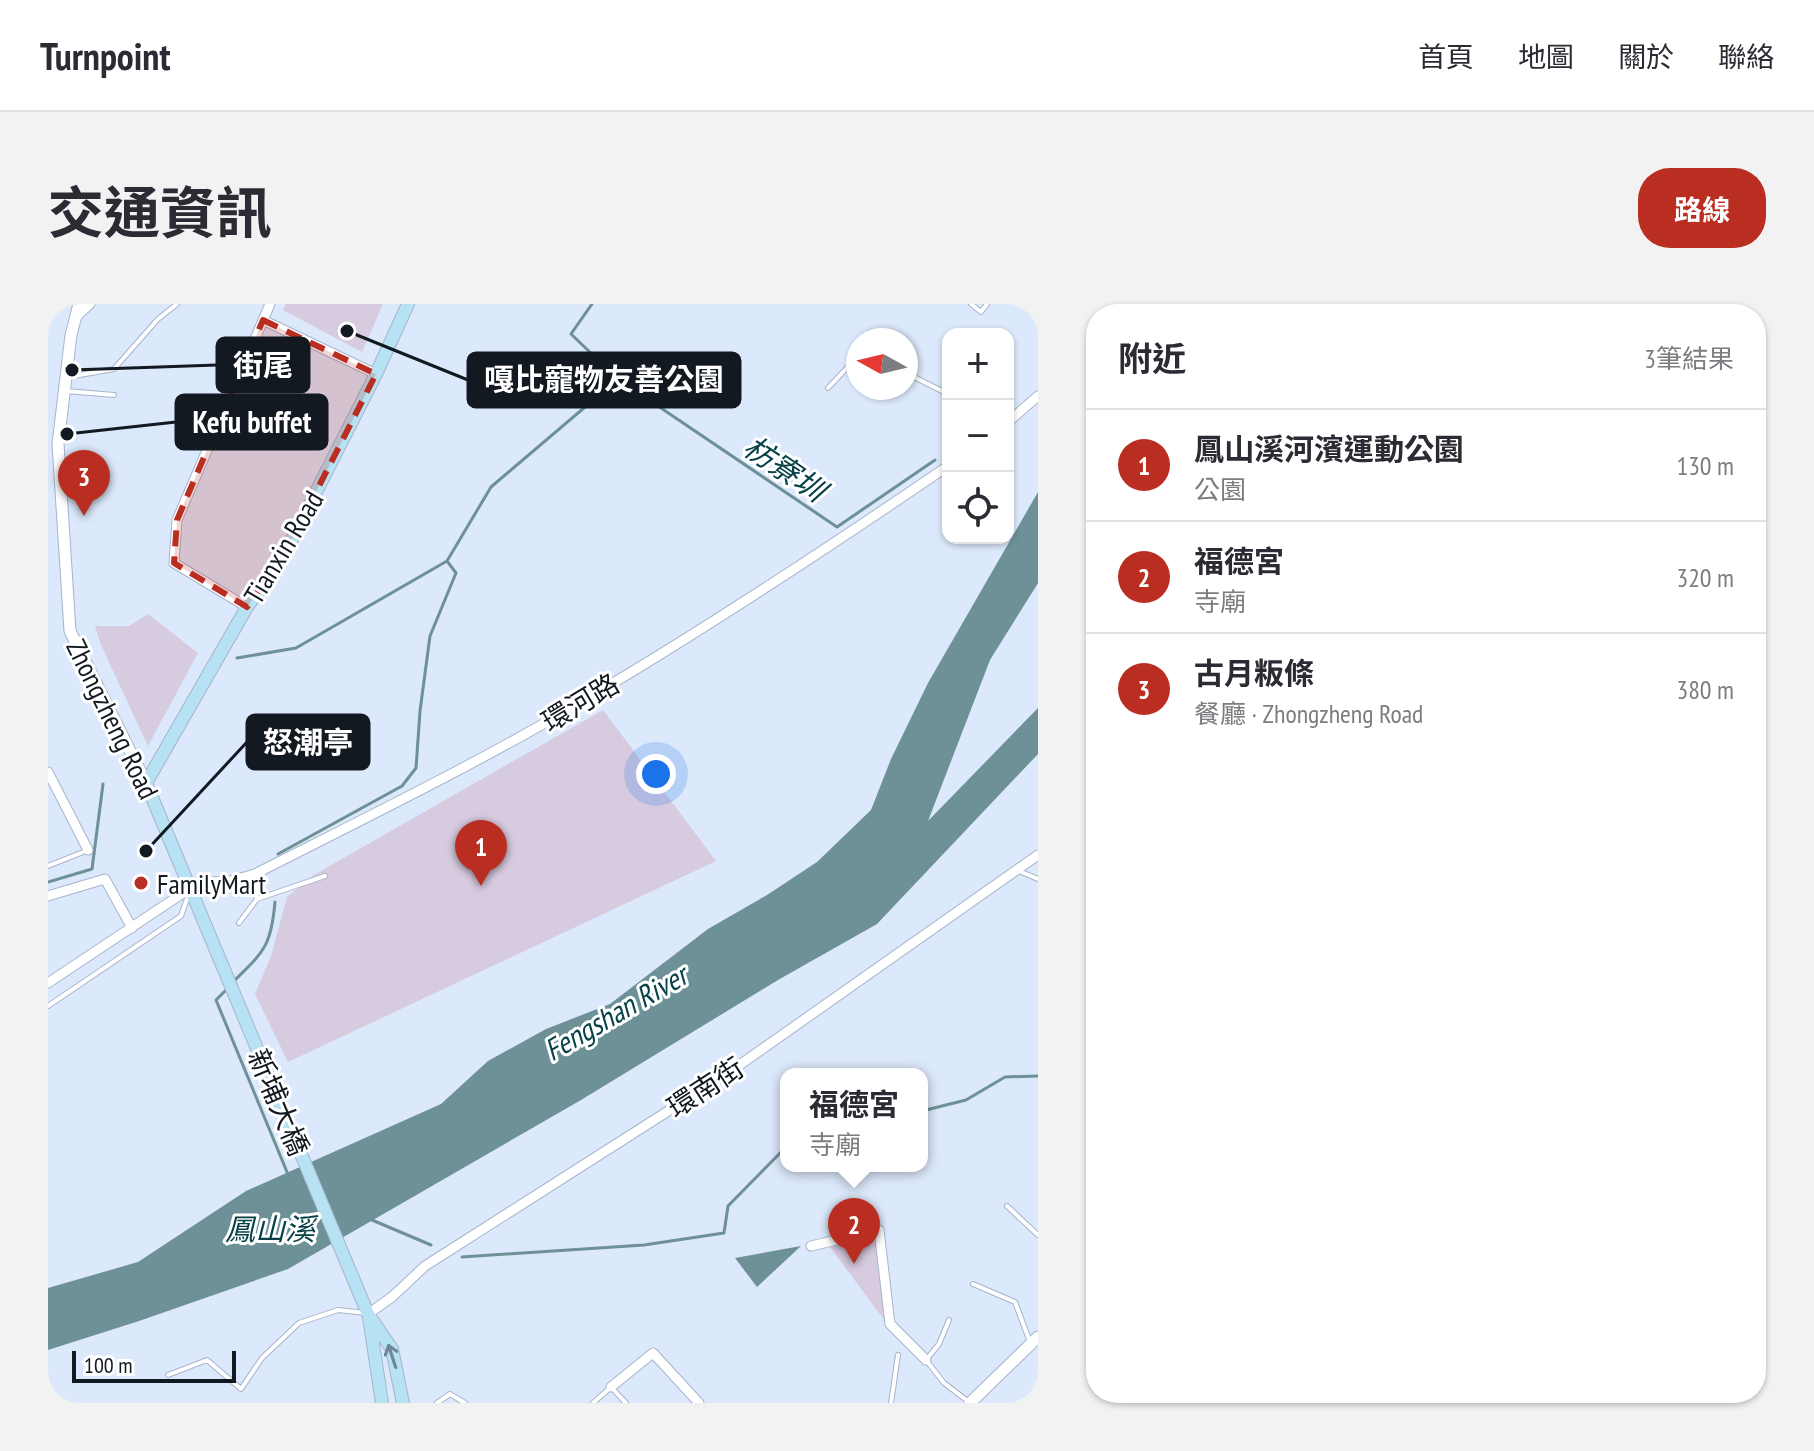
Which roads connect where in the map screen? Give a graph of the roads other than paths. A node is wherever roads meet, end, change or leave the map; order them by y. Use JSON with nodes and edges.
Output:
{"nodes":[{"id":1,"x":79,"y":304,"type":"edge"},
{"id":2,"x":90,"y":304,"type":"edge"},
{"id":3,"x":177,"y":304,"type":"edge"},
{"id":4,"x":270,"y":304,"type":"edge"},
{"id":5,"x":408,"y":304,"type":"edge"},
{"id":6,"x":971,"y":304,"type":"edge"},
{"id":7,"x":987,"y":304,"type":"edge"},
{"id":8,"x":76,"y":317,"type":"junction"},
{"id":9,"x":263,"y":320,"type":"junction"},
{"id":10,"x":846,"y":369,"type":"edge"},
{"id":11,"x":376,"y":374,"type":"junction"},
{"id":12,"x":65,"y":377,"type":"junction"},
{"id":13,"x":918,"y":379,"type":"edge"},
{"id":14,"x":828,"y":388,"type":"dead end"},
{"id":15,"x":64,"y":390,"type":"junction"},
{"id":16,"x":942,"y":391,"type":"edge"},
{"id":17,"x":114,"y":395,"type":"dead end"},
{"id":18,"x":1038,"y":396,"type":"edge"},
{"id":19,"x":1014,"y":417,"type":"edge"},
{"id":20,"x":58,"y":444,"type":"junction"},
{"id":21,"x":48,"y":455,"type":"edge"},
{"id":22,"x":942,"y":470,"type":"edge"},
{"id":23,"x":247,"y":607,"type":"junction"},
{"id":24,"x":48,"y":772,"type":"edge"},
{"id":25,"x":146,"y":783,"type":"junction"},
{"id":26,"x":88,"y":850,"type":"joint"},
{"id":27,"x":1038,"y":855,"type":"edge"},
{"id":28,"x":48,"y":866,"type":"edge"},
{"id":29,"x":1019,"y":871,"type":"junction"},
{"id":30,"x":255,"y":874,"type":"junction"},
{"id":31,"x":325,"y":876,"type":"dead end"},
{"id":32,"x":1038,"y":879,"type":"edge"},
{"id":33,"x":189,"y":891,"type":"junction"},
{"id":34,"x":48,"y":896,"type":"edge"},
{"id":35,"x":257,"y":899,"type":"junction"},
{"id":36,"x":239,"y":923,"type":"dead end"},
{"id":37,"x":132,"y":928,"type":"junction"},
{"id":38,"x":48,"y":983,"type":"edge"},
{"id":39,"x":48,"y":1006,"type":"edge"},
{"id":40,"x":1007,"y":1206,"type":"dead end"},
{"id":41,"x":1038,"y":1235,"type":"edge"},
{"id":42,"x":811,"y":1246,"type":"dead end"},
{"id":43,"x":973,"y":1284,"type":"dead end"},
{"id":44,"x":368,"y":1314,"type":"junction"},
{"id":45,"x":949,"y":1320,"type":"dead end"},
{"id":46,"x":1034,"y":1340,"type":"edge"},
{"id":47,"x":898,"y":1355,"type":"dead end"},
{"id":48,"x":926,"y":1360,"type":"junction"},
{"id":49,"x":168,"y":1375,"type":"dead end"},
{"id":50,"x":611,"y":1387,"type":"junction"},
{"id":51,"x":382,"y":1403,"type":"edge"},
{"id":52,"x":403,"y":1403,"type":"edge"},
{"id":53,"x":437,"y":1403,"type":"edge"},
{"id":54,"x":465,"y":1403,"type":"edge"},
{"id":55,"x":593,"y":1403,"type":"edge"},
{"id":56,"x":626,"y":1403,"type":"edge"},
{"id":57,"x":699,"y":1403,"type":"edge"},
{"id":58,"x":891,"y":1403,"type":"edge"},
{"id":59,"x":970,"y":1403,"type":"edge"}],
"edges":[{"from":1,"to":8,"type":"street","name":"Zhongzheng Road"},
{"from":2,"to":8,"type":"street"},
{"from":3,"to":12,"type":"lane"},
{"from":4,"to":9,"type":"street"},
{"from":5,"to":11,"type":"main road","name":"Tianxin Road"},
{"from":6,"to":7,"type":"lane"},
{"from":8,"to":12,"type":"street","name":"Zhongzheng Road"},
{"from":9,"to":11,"type":"street"},
{"from":9,"to":23,"type":"street"},
{"from":10,"to":14,"type":"lane"},
{"from":11,"to":23,"type":"main road","name":"Tianxin Road"},
{"from":12,"to":15,"type":"street","name":"Zhongzheng Road"},
{"from":13,"to":16,"type":"lane"},
{"from":15,"to":17,"type":"lane"},
{"from":15,"to":20,"type":"street","name":"Zhongzheng Road"},
{"from":18,"to":19,"type":"street"},
{"from":20,"to":21,"type":"street"},
{"from":20,"to":25,"type":"street","name":"Zhongzheng Road"},
{"from":22,"to":30,"type":"street","name":"環河路"},
{"from":23,"to":25,"type":"main road","name":"Tianxin Road"},
{"from":24,"to":26,"type":"street"},
{"from":25,"to":33,"type":"main road","name":"Zhongzheng Road"},
{"from":26,"to":28,"type":"lane"},
{"from":27,"to":29,"type":"street","name":"環南街"},
{"from":29,"to":32,"type":"lane"},
{"from":29,"to":44,"type":"street","name":"環南街"},
{"from":30,"to":33,"type":"street","name":"環河路"},
{"from":30,"to":35,"type":"lane"},
{"from":31,"to":35,"type":"lane"},
{"from":33,"to":37,"type":"street","name":"環河路"},
{"from":33,"to":39,"type":"lane"},
{"from":33,"to":44,"type":"main road","name":"新埔大橋"},
{"from":34,"to":37,"type":"street"},
{"from":35,"to":36,"type":"lane"},
{"from":37,"to":38,"type":"street","name":"環河路"},
{"from":40,"to":41,"type":"lane"},
{"from":42,"to":48,"type":"street"},
{"from":43,"to":46,"type":"lane"},
{"from":44,"to":49,"type":"lane"},
{"from":44,"to":51,"type":"main road"},
{"from":52,"to":44,"type":"main road","one_way":true},
{"from":45,"to":48,"type":"lane"},
{"from":46,"to":59,"type":"street"},
{"from":47,"to":58,"type":"lane"},
{"from":48,"to":59,"type":"lane"},
{"from":50,"to":55,"type":"lane"},
{"from":50,"to":56,"type":"lane"},
{"from":50,"to":57,"type":"street"},
{"from":53,"to":54,"type":"lane"}]}
